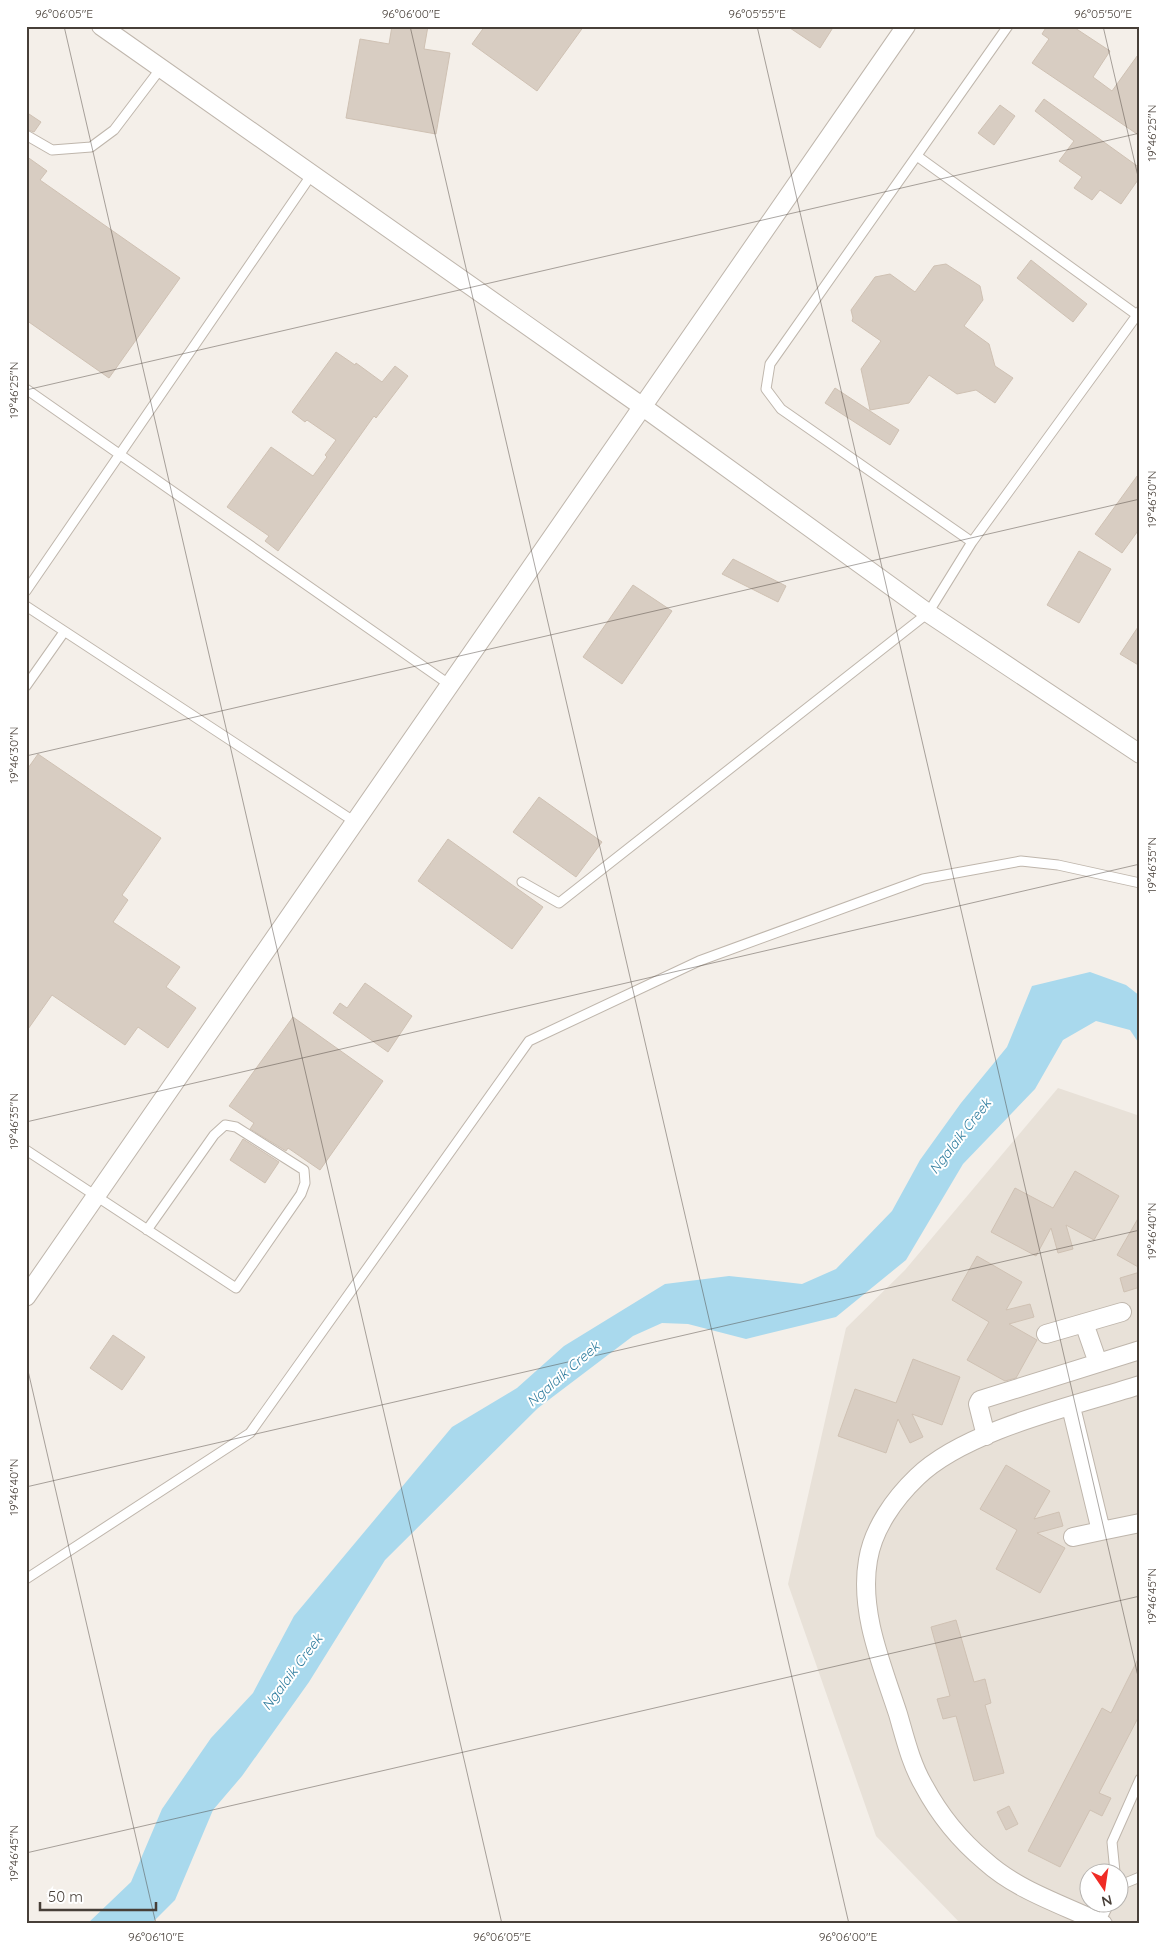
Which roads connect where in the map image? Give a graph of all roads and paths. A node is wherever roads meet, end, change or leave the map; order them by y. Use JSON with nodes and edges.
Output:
{"nodes":[{"id":1,"x":101,"y":26,"type":"edge"},
{"id":2,"x":906,"y":26,"type":"edge"},
{"id":3,"x":1008,"y":26,"type":"edge"},
{"id":4,"x":161,"y":68,"type":"junction"},
{"id":5,"x":26,"y":135,"type":"edge"},
{"id":6,"x":917,"y":156,"type":"junction"},
{"id":7,"x":312,"y":174,"type":"junction"},
{"id":8,"x":1138,"y":313,"type":"edge"},
{"id":9,"x":26,"y":388,"type":"edge"},
{"id":10,"x":643,"y":407,"type":"junction"},
{"id":11,"x":120,"y":455,"type":"junction"},
{"id":12,"x":972,"y":542,"type":"junction"},
{"id":13,"x":26,"y":591,"type":"edge"},
{"id":14,"x":26,"y":606,"type":"edge"},
{"id":15,"x":928,"y":613,"type":"junction"},
{"id":16,"x":64,"y":632,"type":"junction"},
{"id":17,"x":450,"y":685,"type":"junction"},
{"id":18,"x":26,"y":686,"type":"edge"},
{"id":19,"x":1140,"y":754,"type":"edge"},
{"id":20,"x":355,"y":822,"type":"junction"},
{"id":21,"x":522,"y":882,"type":"dead end"},
{"id":22,"x":1140,"y":883,"type":"edge"},
{"id":23,"x":26,"y":1150,"type":"edge"},
{"id":24,"x":97,"y":1195,"type":"junction"},
{"id":25,"x":147,"y":1230,"type":"junction"},
{"id":26,"x":26,"y":1297,"type":"edge"},
{"id":27,"x":1122,"y":1312,"type":"dead end"},
{"id":28,"x":1084,"y":1323,"type":"junction"},
{"id":29,"x":1046,"y":1334,"type":"dead end"},
{"id":30,"x":1140,"y":1350,"type":"edge"},
{"id":31,"x":1098,"y":1363,"type":"junction"},
{"id":32,"x":1140,"y":1385,"type":"edge"},
{"id":33,"x":1071,"y":1407,"type":"junction"},
{"id":34,"x":986,"y":1436,"type":"junction"},
{"id":35,"x":1140,"y":1523,"type":"edge"},
{"id":36,"x":1101,"y":1531,"type":"junction"},
{"id":37,"x":1073,"y":1537,"type":"dead end"},
{"id":38,"x":26,"y":1579,"type":"edge"},
{"id":39,"x":1140,"y":1780,"type":"edge"},
{"id":40,"x":1114,"y":1862,"type":"edge"},
{"id":41,"x":1140,"y":1877,"type":"edge"},
{"id":42,"x":1128,"y":1882,"type":"edge"},
{"id":43,"x":1102,"y":1923,"type":"edge"}],
"edges":[{"from":1,"to":4,"type":"street"},
{"from":2,"to":10,"type":"street"},
{"from":3,"to":6,"type":"lane"},
{"from":4,"to":5,"type":"lane"},
{"from":4,"to":7,"type":"street"},
{"from":6,"to":8,"type":"lane"},
{"from":6,"to":12,"type":"lane"},
{"from":7,"to":10,"type":"street"},
{"from":7,"to":11,"type":"lane"},
{"from":8,"to":12,"type":"lane"},
{"from":9,"to":11,"type":"lane"},
{"from":10,"to":15,"type":"street"},
{"from":10,"to":17,"type":"street"},
{"from":11,"to":13,"type":"lane"},
{"from":11,"to":17,"type":"lane"},
{"from":12,"to":15,"type":"lane"},
{"from":14,"to":16,"type":"lane"},
{"from":15,"to":19,"type":"street"},
{"from":15,"to":21,"type":"lane"},
{"from":16,"to":18,"type":"lane"},
{"from":16,"to":20,"type":"lane"},
{"from":17,"to":20,"type":"street"},
{"from":20,"to":24,"type":"street"},
{"from":22,"to":38,"type":"lane"},
{"from":23,"to":24,"type":"lane"},
{"from":24,"to":25,"type":"lane"},
{"from":24,"to":26,"type":"street"},
{"from":25,"to":25,"type":"lane"},
{"from":27,"to":28,"type":"street"},
{"from":28,"to":29,"type":"street"},
{"from":28,"to":31,"type":"street"},
{"from":30,"to":31,"type":"street"},
{"from":31,"to":34,"type":"street"},
{"from":32,"to":33,"type":"street"},
{"from":33,"to":34,"type":"street"},
{"from":33,"to":36,"type":"street"},
{"from":34,"to":43,"type":"street"},
{"from":35,"to":36,"type":"street"},
{"from":36,"to":37,"type":"street"},
{"from":39,"to":40,"type":"lane"},
{"from":41,"to":42,"type":"lane"}]}
